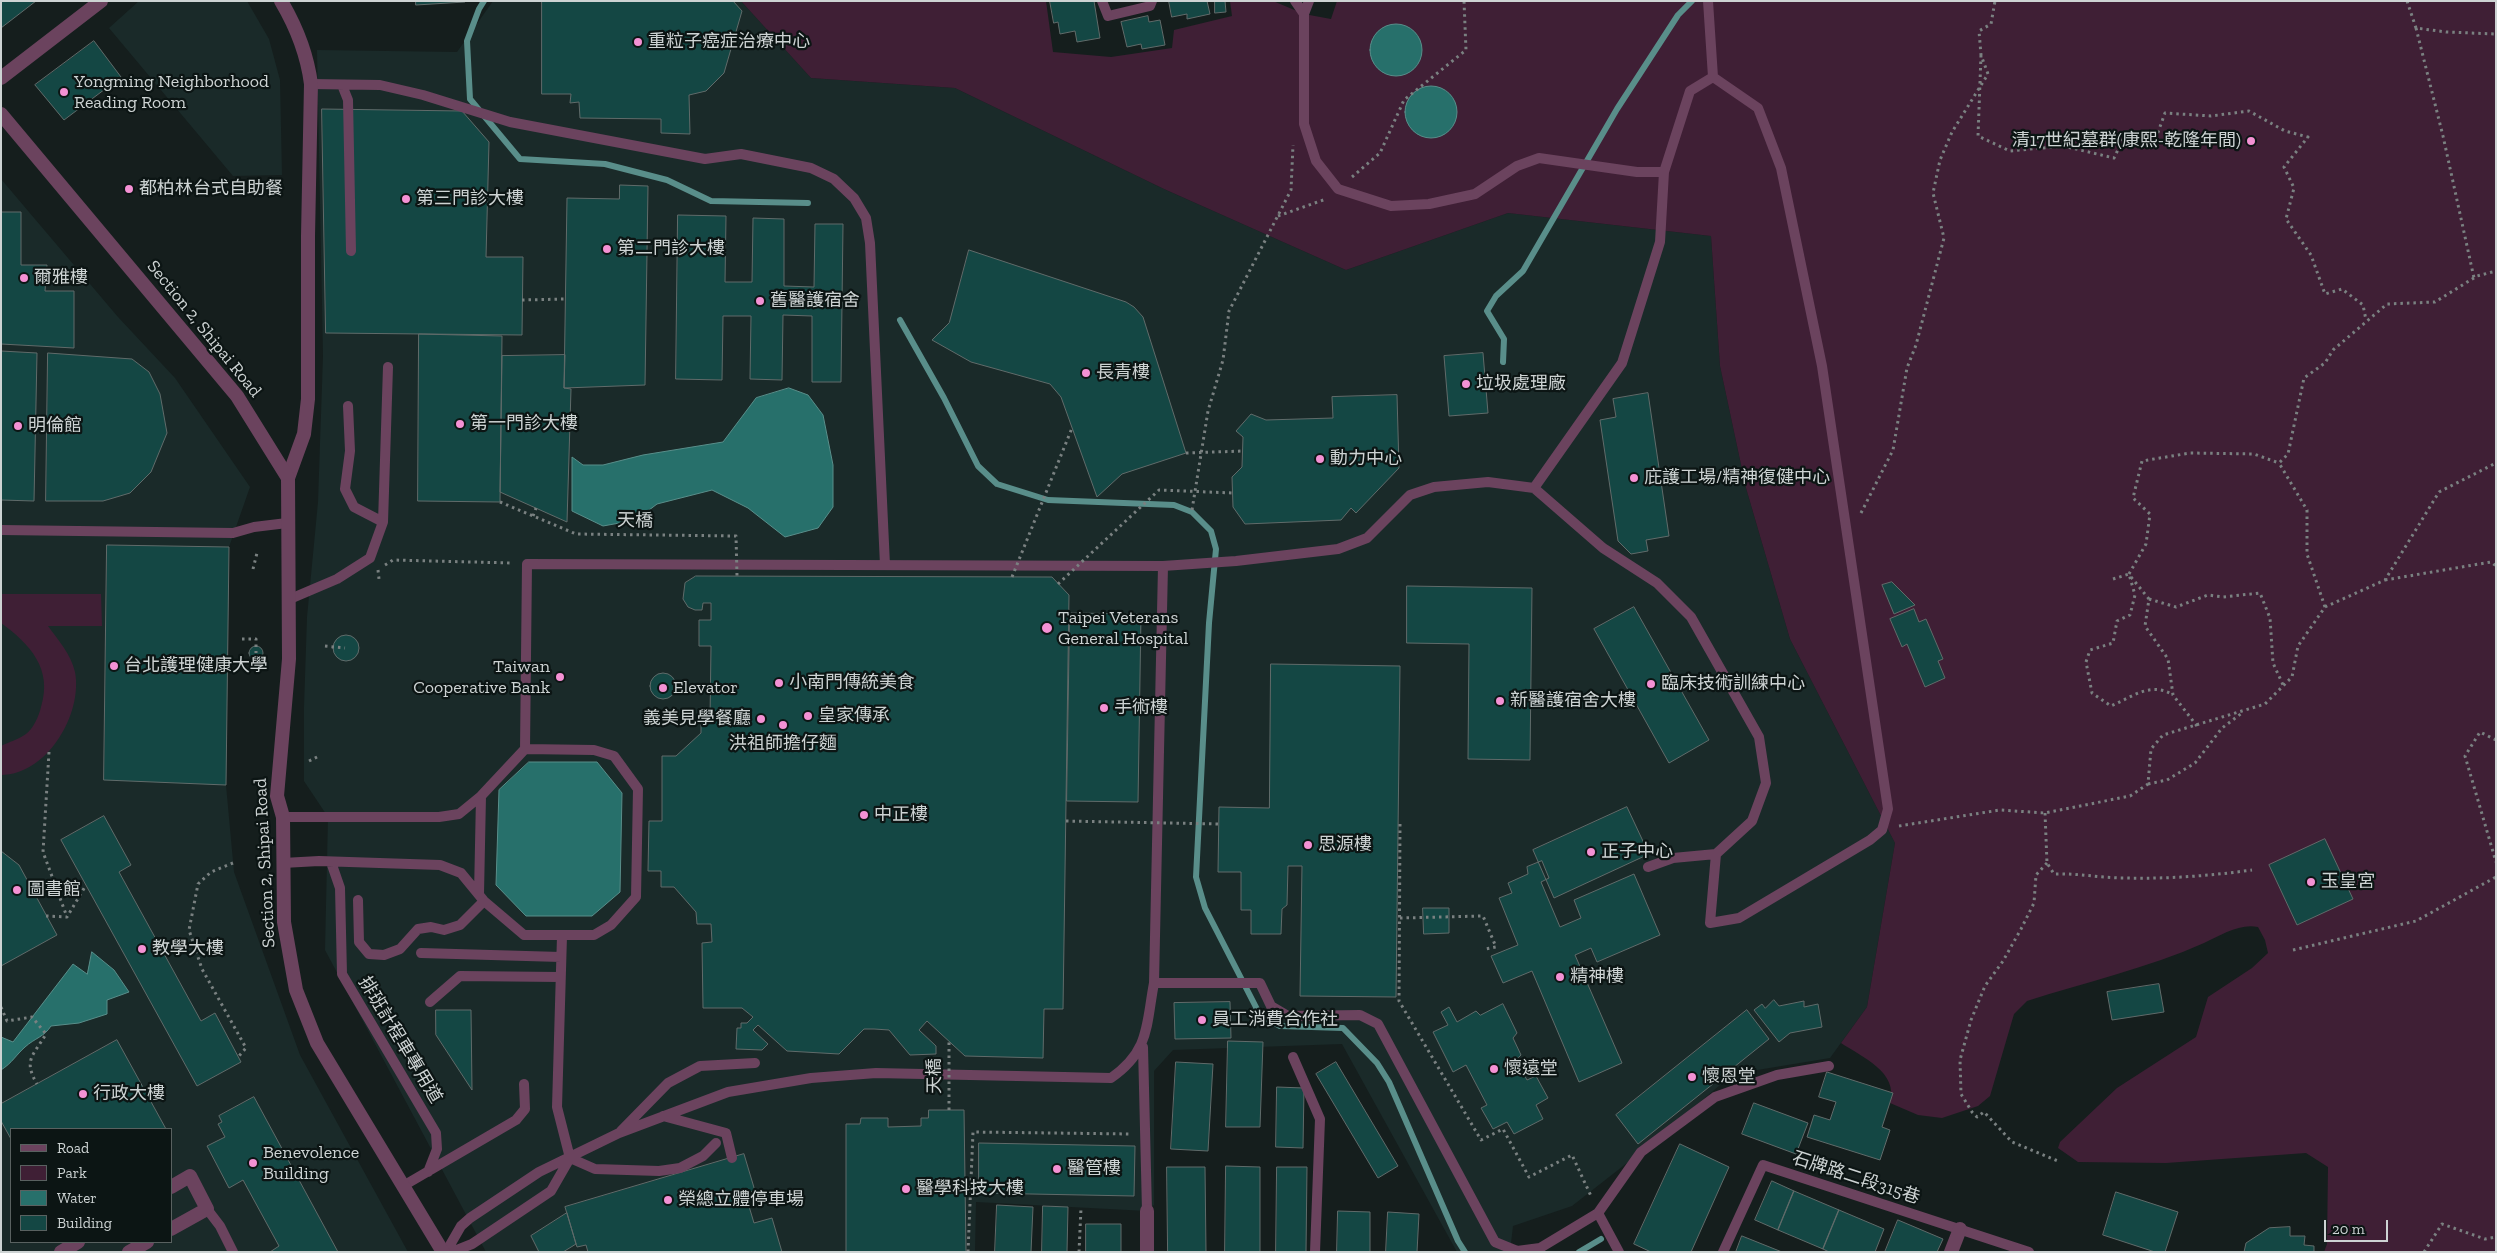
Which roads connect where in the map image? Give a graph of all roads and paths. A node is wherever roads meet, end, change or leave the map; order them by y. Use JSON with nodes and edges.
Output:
{"nodes":[{"id":1,"x":101,"y":1,"type":"edge"},
{"id":2,"x":282,"y":1,"type":"edge"},
{"id":3,"x":1102,"y":1,"type":"edge"},
{"id":4,"x":1152,"y":1,"type":"edge"},
{"id":5,"x":1295,"y":1,"type":"edge"},
{"id":6,"x":1309,"y":1,"type":"edge"},
{"id":7,"x":1464,"y":1,"type":"edge"},
{"id":8,"x":1708,"y":1,"type":"edge"},
{"id":9,"x":1995,"y":1,"type":"edge"},
{"id":10,"x":2407,"y":1,"type":"edge"},
{"id":11,"x":1304,"y":14,"type":"junction"},
{"id":12,"x":2416,"y":28,"type":"junction"},
{"id":13,"x":2496,"y":34,"type":"edge"},
{"id":14,"x":1981,"y":55,"type":"junction"},
{"id":15,"x":1713,"y":77,"type":"junction"},
{"id":16,"x":1,"y":78,"type":"edge"},
{"id":17,"x":312,"y":84,"type":"junction"},
{"id":18,"x":342,"y":85,"type":"junction"},
{"id":19,"x":1980,"y":88,"type":"junction"},
{"id":20,"x":1,"y":114,"type":"edge"},
{"id":21,"x":1294,"y":136,"type":"dead end"},
{"id":22,"x":1664,"y":172,"type":"junction"},
{"id":23,"x":1338,"y":189,"type":"junction"},
{"id":24,"x":1358,"y":196,"type":"junction"},
{"id":25,"x":1278,"y":216,"type":"junction"},
{"id":26,"x":351,"y":251,"type":"dead end"},
{"id":27,"x":2496,"y":271,"type":"edge"},
{"id":28,"x":2474,"y":278,"type":"junction"},
{"id":29,"x":566,"y":299,"type":"dead end"},
{"id":30,"x":522,"y":300,"type":"dead end"},
{"id":31,"x":2366,"y":320,"type":"junction"},
{"id":32,"x":388,"y":366,"type":"dead end"},
{"id":33,"x":348,"y":406,"type":"dead end"},
{"id":34,"x":1072,"y":428,"type":"dead end"},
{"id":35,"x":1243,"y":451,"type":"dead end"},
{"id":36,"x":1186,"y":453,"type":"dead end"},
{"id":37,"x":2279,"y":463,"type":"junction"},
{"id":38,"x":2496,"y":463,"type":"edge"},
{"id":39,"x":288,"y":478,"type":"junction"},
{"id":40,"x":1534,"y":488,"type":"junction"},
{"id":41,"x":1233,"y":493,"type":"dead end"},
{"id":42,"x":500,"y":502,"type":"dead end"},
{"id":43,"x":536,"y":508,"type":"dead end"},
{"id":44,"x":1192,"y":510,"type":"dead end"},
{"id":45,"x":533,"y":516,"type":"junction"},
{"id":46,"x":383,"y":522,"type":"junction"},
{"id":47,"x":287,"y":524,"type":"junction"},
{"id":48,"x":1,"y":530,"type":"edge"},
{"id":49,"x":1846,"y":540,"type":"junction"},
{"id":50,"x":257,"y":553,"type":"dead end"},
{"id":51,"x":527,"y":564,"type":"junction"},
{"id":52,"x":885,"y":565,"type":"junction"},
{"id":53,"x":1163,"y":566,"type":"junction"},
{"id":54,"x":2496,"y":566,"type":"edge"},
{"id":55,"x":252,"y":569,"type":"dead end"},
{"id":56,"x":378,"y":569,"type":"junction"},
{"id":57,"x":372,"y":573,"type":"dead end"},
{"id":58,"x":2128,"y":573,"type":"junction"},
{"id":59,"x":737,"y":576,"type":"dead end"},
{"id":60,"x":1012,"y":577,"type":"dead end"},
{"id":61,"x":379,"y":579,"type":"dead end"},
{"id":62,"x":2113,"y":579,"type":"dead end"},
{"id":63,"x":2384,"y":580,"type":"junction"},
{"id":64,"x":1058,"y":584,"type":"dead end"},
{"id":65,"x":290,"y":599,"type":"junction"},
{"id":66,"x":2149,"y":599,"type":"junction"},
{"id":67,"x":2326,"y":608,"type":"junction"},
{"id":68,"x":242,"y":640,"type":"dead end"},
{"id":69,"x":325,"y":646,"type":"dead end"},
{"id":70,"x":345,"y":648,"type":"dead end"},
{"id":71,"x":256,"y":652,"type":"dead end"},
{"id":72,"x":2284,"y":687,"type":"junction"},
{"id":73,"x":2172,"y":695,"type":"junction"},
{"id":74,"x":2245,"y":711,"type":"junction"},
{"id":75,"x":2197,"y":726,"type":"junction"},
{"id":76,"x":2496,"y":740,"type":"edge"},
{"id":77,"x":526,"y":750,"type":"junction"},
{"id":78,"x":49,"y":752,"type":"dead end"},
{"id":79,"x":319,"y":756,"type":"dead end"},
{"id":80,"x":309,"y":761,"type":"dead end"},
{"id":81,"x":2148,"y":784,"type":"junction"},
{"id":82,"x":481,"y":796,"type":"junction"},
{"id":83,"x":2044,"y":814,"type":"junction"},
{"id":84,"x":282,"y":817,"type":"junction"},
{"id":85,"x":1066,"y":821,"type":"dead end"},
{"id":86,"x":1218,"y":824,"type":"dead end"},
{"id":87,"x":1400,"y":824,"type":"dead end"},
{"id":88,"x":1882,"y":830,"type":"junction"},
{"id":89,"x":1716,"y":854,"type":"junction"},
{"id":90,"x":331,"y":862,"type":"junction"},
{"id":91,"x":2496,"y":862,"type":"edge"},
{"id":92,"x":233,"y":863,"type":"dead end"},
{"id":93,"x":283,"y":863,"type":"junction"},
{"id":94,"x":2047,"y":863,"type":"junction"},
{"id":95,"x":1648,"y":867,"type":"dead end"},
{"id":96,"x":2252,"y":870,"type":"dead end"},
{"id":97,"x":2496,"y":876,"type":"edge"},
{"id":98,"x":86,"y":885,"type":"dead end"},
{"id":99,"x":482,"y":898,"type":"junction"},
{"id":100,"x":358,"y":900,"type":"dead end"},
{"id":101,"x":46,"y":916,"type":"dead end"},
{"id":102,"x":67,"y":917,"type":"junction"},
{"id":103,"x":1400,"y":918,"type":"junction"},
{"id":104,"x":562,"y":936,"type":"junction"},
{"id":105,"x":1486,"y":950,"type":"dead end"},
{"id":106,"x":2293,"y":950,"type":"dead end"},
{"id":107,"x":421,"y":953,"type":"dead end"},
{"id":108,"x":560,"y":958,"type":"junction"},
{"id":109,"x":560,"y":978,"type":"junction"},
{"id":110,"x":1154,"y":983,"type":"junction"},
{"id":111,"x":430,"y":1002,"type":"dead end"},
{"id":112,"x":1,"y":1007,"type":"edge"},
{"id":113,"x":949,"y":1042,"type":"dead end"},
{"id":114,"x":1143,"y":1047,"type":"junction"},
{"id":115,"x":239,"y":1056,"type":"dead end"},
{"id":116,"x":1293,"y":1057,"type":"dead end"},
{"id":117,"x":755,"y":1063,"type":"dead end"},
{"id":118,"x":1829,"y":1066,"type":"dead end"},
{"id":119,"x":37,"y":1084,"type":"dead end"},
{"id":120,"x":524,"y":1084,"type":"dead end"},
{"id":121,"x":949,"y":1110,"type":"dead end"},
{"id":122,"x":662,"y":1116,"type":"junction"},
{"id":123,"x":619,"y":1133,"type":"junction"},
{"id":124,"x":1146,"y":1134,"type":"junction"},
{"id":125,"x":716,"y":1143,"type":"dead end"},
{"id":126,"x":570,"y":1158,"type":"junction"},
{"id":127,"x":732,"y":1158,"type":"dead end"},
{"id":128,"x":2058,"y":1161,"type":"dead end"},
{"id":129,"x":428,"y":1172,"type":"junction"},
{"id":130,"x":172,"y":1186,"type":"edge"},
{"id":131,"x":403,"y":1186,"type":"junction"},
{"id":132,"x":1081,"y":1208,"type":"dead end"},
{"id":133,"x":207,"y":1209,"type":"junction"},
{"id":134,"x":1147,"y":1211,"type":"joint"},
{"id":135,"x":1598,"y":1213,"type":"junction"},
{"id":136,"x":172,"y":1228,"type":"edge"},
{"id":137,"x":1960,"y":1229,"type":"junction"},
{"id":138,"x":2496,"y":1237,"type":"edge"},
{"id":139,"x":76,"y":1243,"type":"edge"},
{"id":140,"x":145,"y":1243,"type":"edge"},
{"id":141,"x":61,"y":1252,"type":"edge"},
{"id":142,"x":129,"y":1252,"type":"edge"},
{"id":143,"x":233,"y":1252,"type":"edge"},
{"id":144,"x":444,"y":1252,"type":"edge"},
{"id":145,"x":452,"y":1252,"type":"edge"},
{"id":146,"x":968,"y":1252,"type":"edge"},
{"id":147,"x":1079,"y":1252,"type":"edge"},
{"id":148,"x":1147,"y":1252,"type":"edge"},
{"id":149,"x":1315,"y":1252,"type":"edge"},
{"id":150,"x":1619,"y":1252,"type":"edge"},
{"id":151,"x":1723,"y":1252,"type":"edge"},
{"id":152,"x":1951,"y":1252,"type":"edge"},
{"id":153,"x":2029,"y":1252,"type":"edge"},
{"id":154,"x":2424,"y":1252,"type":"edge"}],
"edges":[{"from":1,"to":16,"type":"street"},
{"from":2,"to":17,"type":"street"},
{"from":3,"to":4,"type":"lane"},
{"from":5,"to":11,"type":"lane"},
{"from":6,"to":11,"type":"lane"},
{"from":7,"to":23,"type":"path"},
{"from":8,"to":15,"type":"lane"},
{"from":9,"to":14,"type":"path"},
{"from":10,"to":12,"type":"path"},
{"from":11,"to":23,"type":"lane"},
{"from":12,"to":13,"type":"path"},
{"from":12,"to":28,"type":"path"},
{"from":14,"to":19,"type":"path"},
{"from":14,"to":19,"type":"path"},
{"from":15,"to":22,"type":"lane"},
{"from":15,"to":49,"type":"lane"},
{"from":17,"to":18,"type":"lane"},
{"from":17,"to":39,"type":"street"},
{"from":18,"to":26,"type":"lane"},
{"from":18,"to":52,"type":"lane"},
{"from":19,"to":31,"type":"path"},
{"from":19,"to":49,"type":"path"},
{"from":20,"to":39,"type":"street","name":"Section 2, Shipai Road"},
{"from":21,"to":25,"type":"path"},
{"from":22,"to":24,"type":"lane"},
{"from":22,"to":40,"type":"lane"},
{"from":23,"to":24,"type":"lane"},
{"from":24,"to":25,"type":"path"},
{"from":25,"to":44,"type":"path"},
{"from":27,"to":28,"type":"path"},
{"from":28,"to":31,"type":"path"},
{"from":29,"to":30,"type":"path"},
{"from":31,"to":37,"type":"path"},
{"from":32,"to":46,"type":"lane"},
{"from":33,"to":46,"type":"lane"},
{"from":34,"to":60,"type":"path","bridge":true},
{"from":35,"to":36,"type":"path","bridge":true},
{"from":37,"to":58,"type":"path"},
{"from":37,"to":67,"type":"path"},
{"from":38,"to":63,"type":"path"},
{"from":39,"to":47,"type":"street","name":"Section 2, Shipai Road"},
{"from":40,"to":53,"type":"lane"},
{"from":40,"to":89,"type":"lane"},
{"from":41,"to":64,"type":"path","bridge":true},
{"from":42,"to":45,"type":"path","name":"天橋","bridge":true},
{"from":43,"to":45,"type":"path"},
{"from":45,"to":59,"type":"path","name":"天橋","bridge":true},
{"from":46,"to":65,"type":"lane"},
{"from":47,"to":48,"type":"lane"},
{"from":47,"to":65,"type":"street","name":"Section 2, Shipai Road"},
{"from":49,"to":88,"type":"lane"},
{"from":50,"to":55,"type":"path"},
{"from":51,"to":52,"type":"lane"},
{"from":51,"to":56,"type":"path"},
{"from":51,"to":77,"type":"lane"},
{"from":52,"to":53,"type":"lane"},
{"from":53,"to":110,"type":"lane"},
{"from":54,"to":63,"type":"path"},
{"from":56,"to":57,"type":"path"},
{"from":56,"to":61,"type":"path"},
{"from":58,"to":62,"type":"path"},
{"from":58,"to":66,"type":"path"},
{"from":58,"to":73,"type":"path"},
{"from":63,"to":67,"type":"path"},
{"from":65,"to":84,"type":"street","name":"Section 2, Shipai Road"},
{"from":66,"to":72,"type":"path"},
{"from":66,"to":73,"type":"path"},
{"from":67,"to":72,"type":"path"},
{"from":68,"to":71,"type":"path"},
{"from":69,"to":70,"type":"path"},
{"from":72,"to":74,"type":"path"},
{"from":73,"to":75,"type":"path"},
{"from":74,"to":75,"type":"path"},
{"from":74,"to":81,"type":"path"},
{"from":75,"to":81,"type":"path"},
{"from":76,"to":91,"type":"path"},
{"from":77,"to":82,"type":"lane"},
{"from":77,"to":104,"type":"lane"},
{"from":78,"to":102,"type":"path"},
{"from":79,"to":80,"type":"path"},
{"from":81,"to":83,"type":"path"},
{"from":82,"to":84,"type":"lane"},
{"from":82,"to":99,"type":"lane"},
{"from":83,"to":88,"type":"path"},
{"from":83,"to":94,"type":"path"},
{"from":84,"to":93,"type":"street","name":"Section 2, Shipai Road"},
{"from":85,"to":86,"type":"path","bridge":true},
{"from":87,"to":103,"type":"path"},
{"from":88,"to":89,"type":"lane"},
{"from":89,"to":95,"type":"lane"},
{"from":90,"to":93,"type":"lane"},
{"from":90,"to":99,"type":"lane"},
{"from":90,"to":129,"type":"lane","name":"排班計程車專用道"},
{"from":92,"to":115,"type":"path"},
{"from":93,"to":131,"type":"street","name":"Section 2, Shipai Road"},
{"from":94,"to":96,"type":"path"},
{"from":94,"to":128,"type":"path"},
{"from":97,"to":106,"type":"path"},
{"from":98,"to":102,"type":"path"},
{"from":99,"to":100,"type":"lane"},
{"from":99,"to":104,"type":"lane"},
{"from":101,"to":102,"type":"path"},
{"from":103,"to":105,"type":"path"},
{"from":103,"to":135,"type":"path"},
{"from":104,"to":108,"type":"lane"},
{"from":107,"to":108,"type":"lane"},
{"from":108,"to":109,"type":"lane"},
{"from":109,"to":111,"type":"lane"},
{"from":109,"to":126,"type":"lane"},
{"from":110,"to":114,"type":"lane"},
{"from":110,"to":135,"type":"lane"},
{"from":112,"to":119,"type":"path"},
{"from":113,"to":121,"type":"path","name":"天橋","bridge":true},
{"from":114,"to":122,"type":"lane"},
{"from":114,"to":124,"type":"lane"},
{"from":116,"to":149,"type":"lane"},
{"from":117,"to":123,"type":"lane"},
{"from":118,"to":135,"type":"lane"},
{"from":120,"to":129,"type":"lane"},
{"from":122,"to":123,"type":"lane"},
{"from":122,"to":127,"type":"lane"},
{"from":123,"to":126,"type":"lane"},
{"from":124,"to":134,"type":"lane"},
{"from":124,"to":146,"type":"path"},
{"from":125,"to":126,"type":"lane"},
{"from":126,"to":144,"type":"lane"},
{"from":126,"to":145,"type":"lane"},
{"from":129,"to":131,"type":"lane"},
{"from":130,"to":133,"type":"street"},
{"from":131,"to":144,"type":"street","name":"Section 2, Shipai Road"},
{"from":132,"to":147,"type":"path"},
{"from":133,"to":136,"type":"street"},
{"from":133,"to":143,"type":"lane"},
{"from":134,"to":148,"type":"street"},
{"from":135,"to":150,"type":"lane"},
{"from":137,"to":151,"type":"lane","name":"石牌路二段315巷"},
{"from":137,"to":152,"type":"street"},
{"from":137,"to":153,"type":"lane","name":"石牌路二段315巷"},
{"from":138,"to":154,"type":"path"},
{"from":139,"to":141,"type":"street"},
{"from":140,"to":142,"type":"street"}]}
